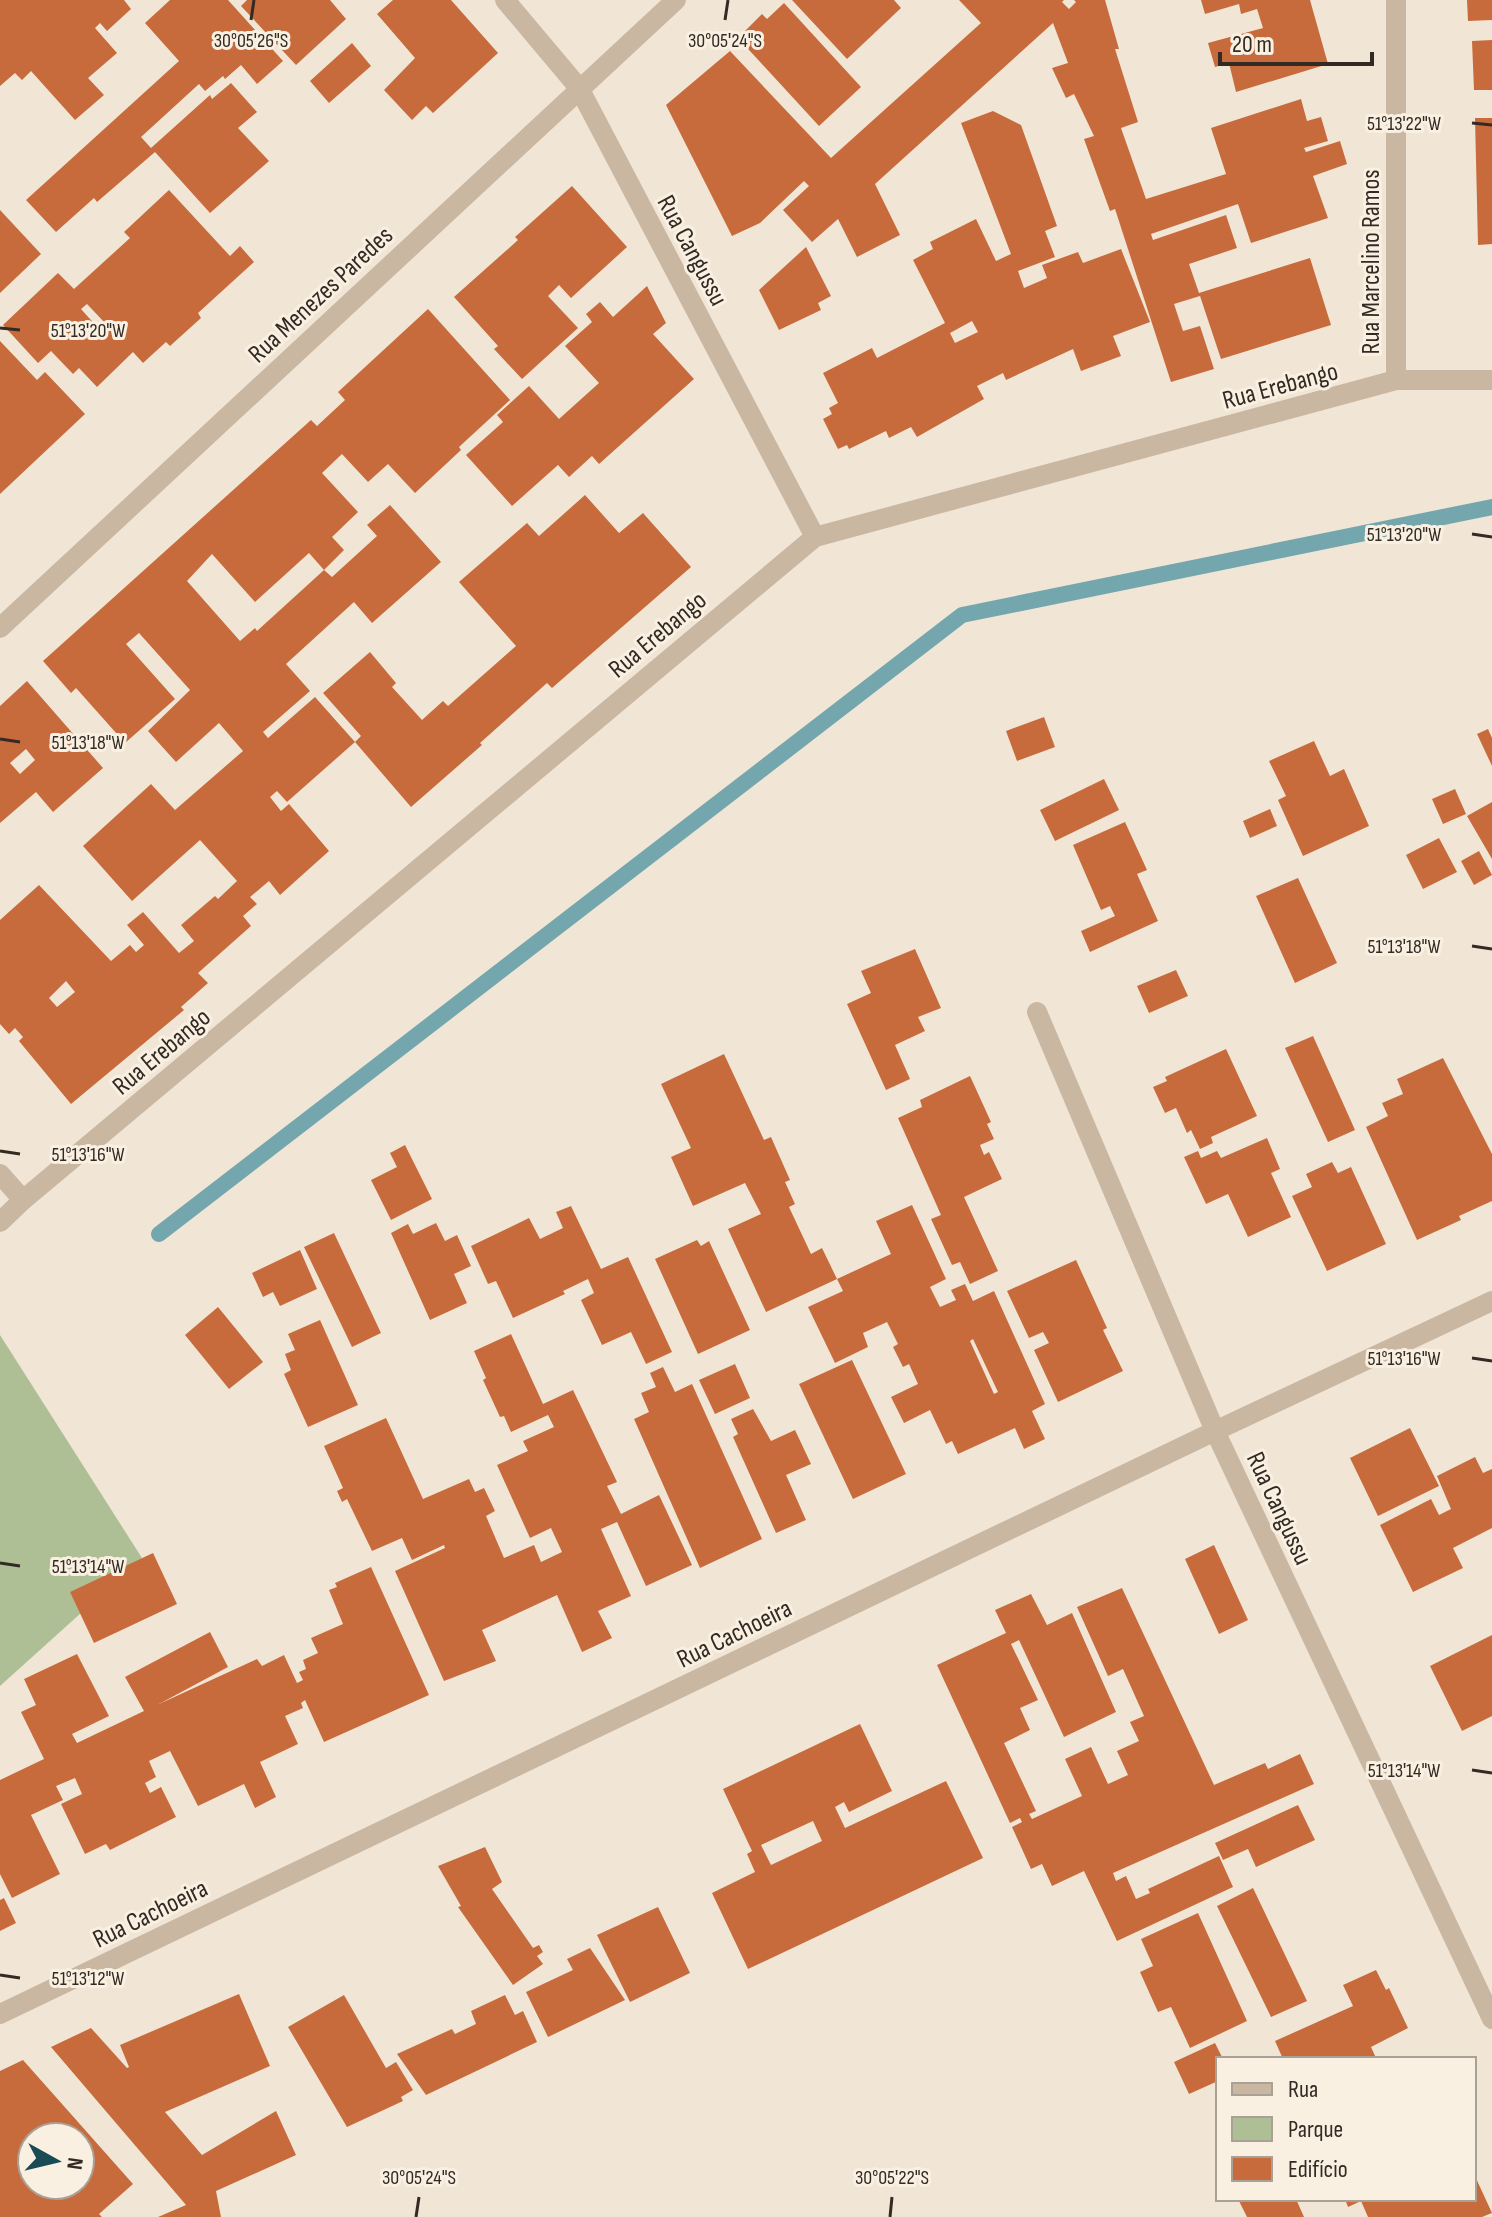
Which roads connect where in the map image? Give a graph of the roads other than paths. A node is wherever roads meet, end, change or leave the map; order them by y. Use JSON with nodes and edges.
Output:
{"nodes":[{"id":1,"x":505,"y":0,"type":"edge"},
{"id":2,"x":676,"y":0,"type":"edge"},
{"id":3,"x":1396,"y":0,"type":"edge"},
{"id":4,"x":579,"y":88,"type":"junction"},
{"id":5,"x":1396,"y":380,"type":"junction"},
{"id":6,"x":1492,"y":380,"type":"edge"},
{"id":7,"x":815,"y":537,"type":"junction"},
{"id":8,"x":0,"y":628,"type":"edge"},
{"id":9,"x":1037,"y":1012,"type":"dead end"},
{"id":10,"x":0,"y":1174,"type":"edge"},
{"id":11,"x":23,"y":1200,"type":"junction"},
{"id":12,"x":0,"y":1222,"type":"edge"},
{"id":13,"x":1492,"y":1301,"type":"edge"},
{"id":14,"x":1215,"y":1431,"type":"junction"},
{"id":15,"x":0,"y":2014,"type":"edge"},
{"id":16,"x":1492,"y":2019,"type":"edge"}],
"edges":[{"from":1,"to":4,"type":"street","name":"Rua Cangussu"},
{"from":2,"to":4,"type":"street","name":"Rua Menezes Paredes"},
{"from":3,"to":5,"type":"street","name":"Rua Marcelino Ramos"},
{"from":4,"to":7,"type":"street","name":"Rua Cangussu"},
{"from":4,"to":8,"type":"street","name":"Rua Menezes Paredes"},
{"from":5,"to":6,"type":"street","name":"Rua Erebango"},
{"from":5,"to":7,"type":"street","name":"Rua Erebango"},
{"from":7,"to":11,"type":"street","name":"Rua Erebango"},
{"from":9,"to":14,"type":"street","name":"Rua Cangussu"},
{"from":10,"to":11,"type":"street"},
{"from":11,"to":12,"type":"street","name":"Rua Erebango"},
{"from":13,"to":14,"type":"street","name":"Rua Cachoeira"},
{"from":14,"to":15,"type":"street","name":"Rua Cachoeira"},
{"from":14,"to":16,"type":"street","name":"Rua Cangussu"}]}
